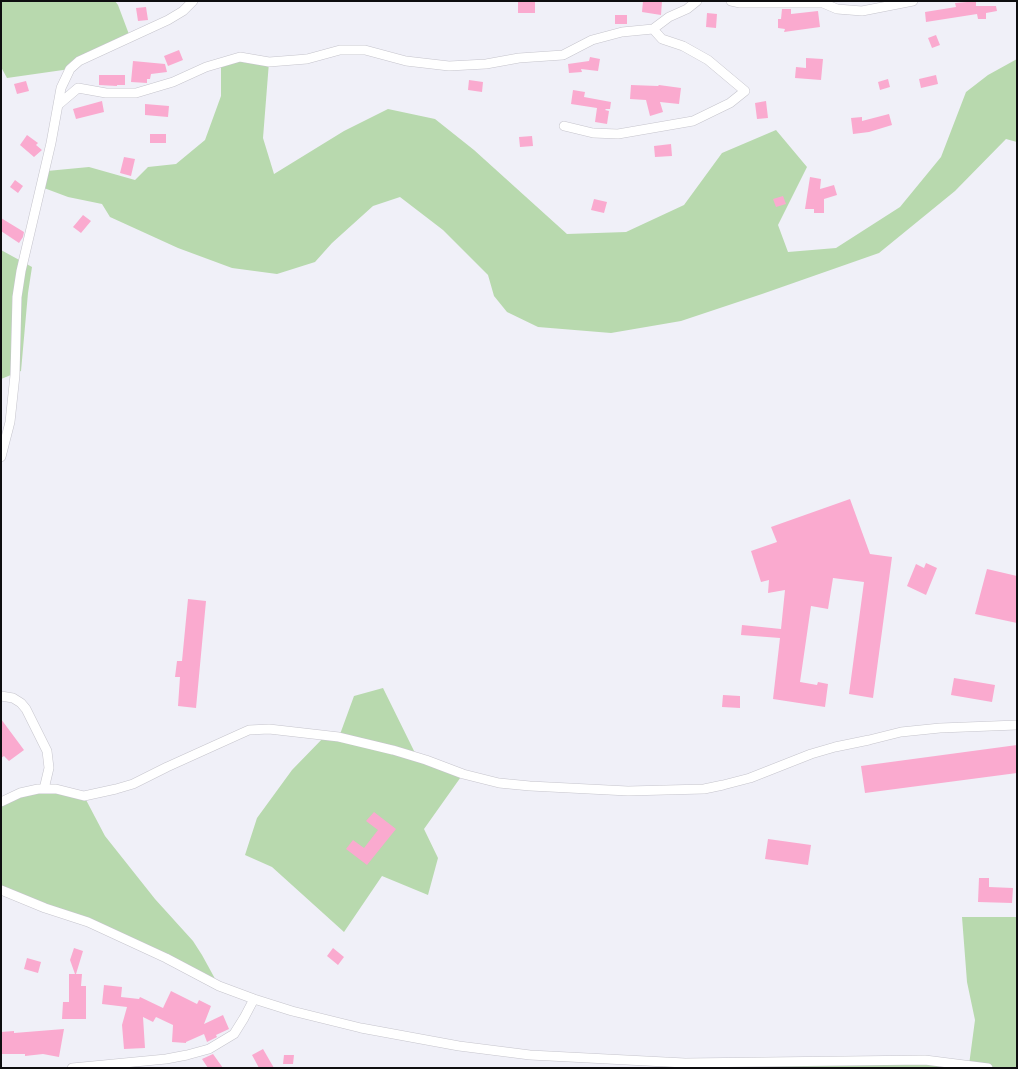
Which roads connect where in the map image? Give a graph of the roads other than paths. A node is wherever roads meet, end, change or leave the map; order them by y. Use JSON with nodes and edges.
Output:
{"nodes":[{"id":1,"x":193,"y":1,"type":"edge"},
{"id":2,"x":697,"y":1,"type":"edge"},
{"id":3,"x":731,"y":1,"type":"edge"},
{"id":4,"x":913,"y":1,"type":"edge"},
{"id":5,"x":653,"y":30,"type":"junction"},
{"id":6,"x":58,"y":105,"type":"junction"},
{"id":7,"x":564,"y":126,"type":"dead end"},
{"id":8,"x":1,"y":457,"type":"edge"},
{"id":9,"x":1,"y":696,"type":"edge"},
{"id":10,"x":1017,"y":725,"type":"edge"},
{"id":11,"x":44,"y":789,"type":"junction"},
{"id":12,"x":1,"y":802,"type":"edge"},
{"id":13,"x":1,"y":890,"type":"edge"},
{"id":14,"x":254,"y":999,"type":"junction"},
{"id":15,"x":72,"y":1068,"type":"edge"},
{"id":16,"x":988,"y":1068,"type":"edge"}],
"edges":[{"from":1,"to":6,"type":"street"},
{"from":2,"to":5,"type":"street"},
{"from":3,"to":4,"type":"street"},
{"from":5,"to":6,"type":"street"},
{"from":5,"to":7,"type":"street"},
{"from":6,"to":8,"type":"street"},
{"from":9,"to":11,"type":"street"},
{"from":10,"to":11,"type":"street"},
{"from":11,"to":12,"type":"street"},
{"from":13,"to":14,"type":"street"},
{"from":14,"to":15,"type":"street"},
{"from":14,"to":16,"type":"street"}]}
